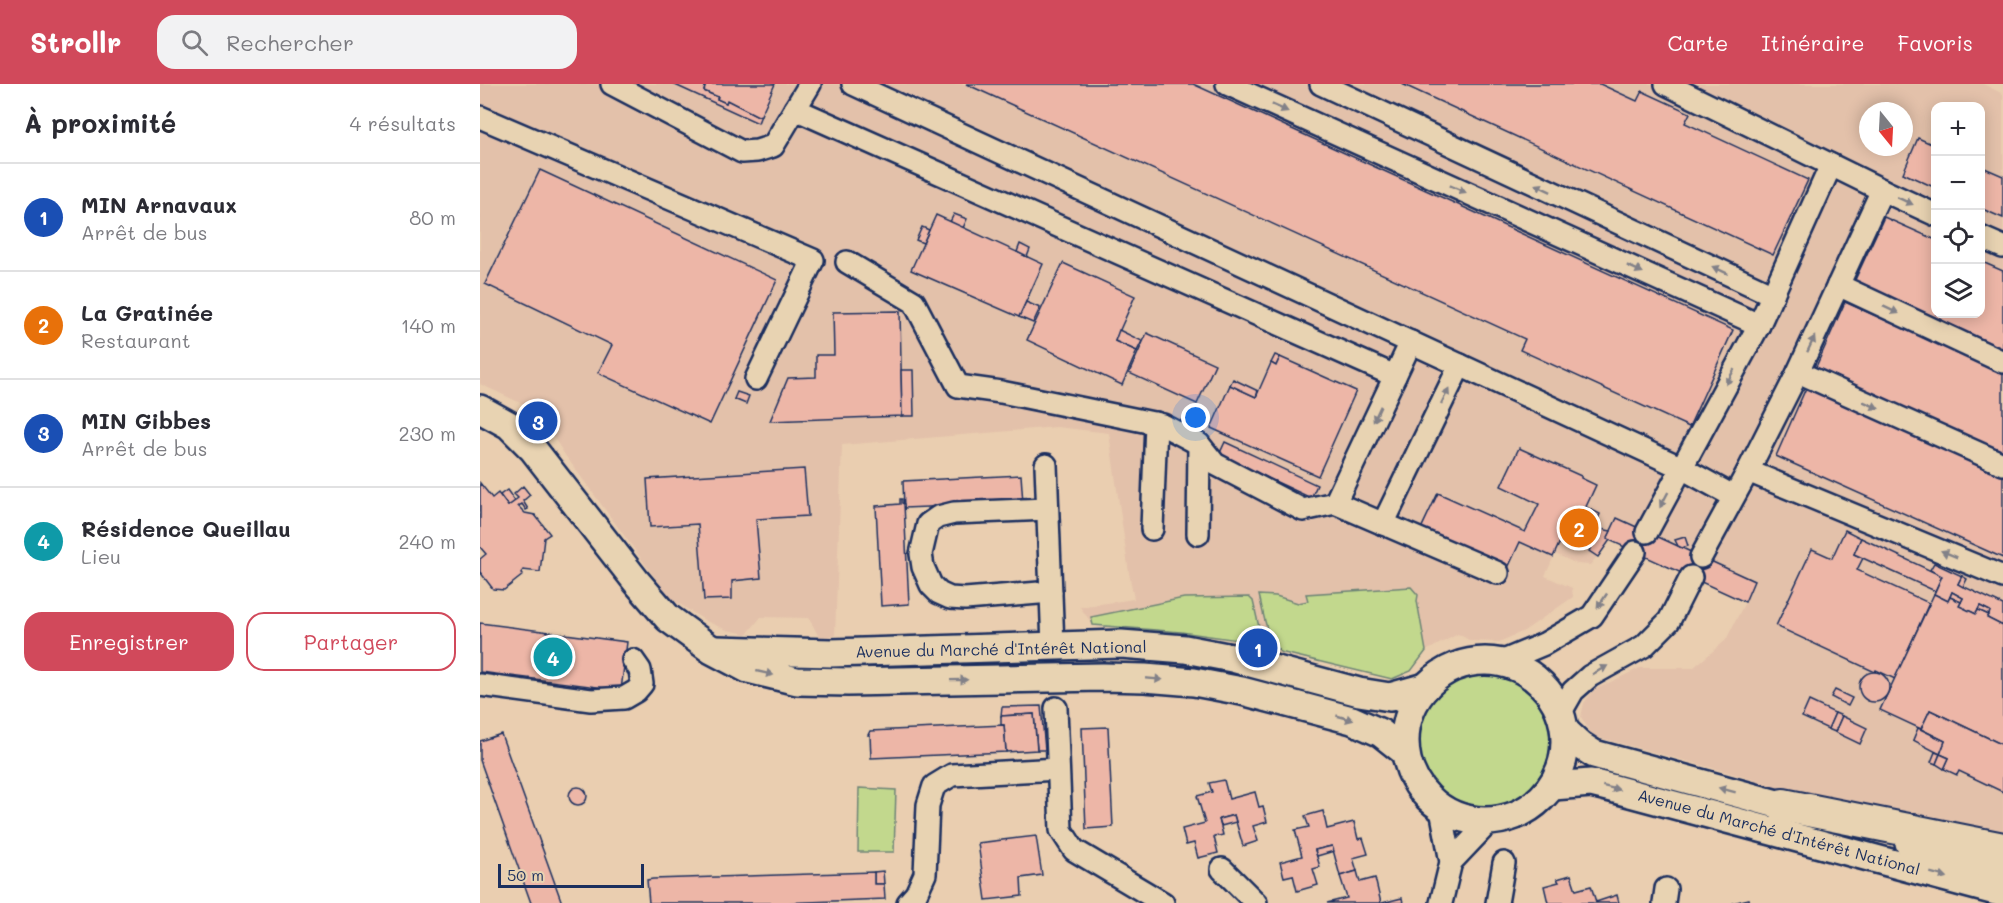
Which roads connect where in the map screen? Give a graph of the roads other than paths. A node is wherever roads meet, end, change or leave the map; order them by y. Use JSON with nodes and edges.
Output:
{"nodes":[{"id":1,"x":612,"y":84,"type":"edge"},
{"id":2,"x":810,"y":84,"type":"edge"},
{"id":3,"x":852,"y":84,"type":"edge"},
{"id":4,"x":1227,"y":84,"type":"edge"},
{"id":5,"x":1321,"y":84,"type":"edge"},
{"id":6,"x":1666,"y":84,"type":"edge"},
{"id":7,"x":795,"y":109,"type":"junction"},
{"id":8,"x":480,"y":117,"type":"edge"},
{"id":9,"x":1831,"y":165,"type":"junction"},
{"id":10,"x":1882,"y":190,"type":"junction"},
{"id":11,"x":1931,"y":213,"type":"edge"},
{"id":12,"x":1985,"y":239,"type":"edge"},
{"id":13,"x":2003,"y":247,"type":"edge"},
{"id":14,"x":847,"y":262,"type":"dead end"},
{"id":15,"x":1838,"y":285,"type":"junction"},
{"id":16,"x":1773,"y":295,"type":"junction"},
{"id":17,"x":1759,"y":325,"type":"junction"},
{"id":18,"x":1411,"y":342,"type":"junction"},
{"id":19,"x":2003,"y":362,"type":"edge"},
{"id":20,"x":1460,"y":365,"type":"junction"},
{"id":21,"x":1798,"y":372,"type":"junction"},
{"id":22,"x":1395,"y":376,"type":"junction"},
{"id":23,"x":756,"y":379,"type":"dead end"},
{"id":24,"x":482,"y":411,"type":"edge"},
{"id":25,"x":1156,"y":423,"type":"junction"},
{"id":26,"x":1199,"y":444,"type":"junction"},
{"id":27,"x":1046,"y":465,"type":"dead end"},
{"id":28,"x":2003,"y":465,"type":"edge"},
{"id":29,"x":1680,"y":467,"type":"junction"},
{"id":30,"x":1748,"y":471,"type":"junction"},
{"id":31,"x":1733,"y":496,"type":"junction"},
{"id":32,"x":1335,"y":503,"type":"junction"},
{"id":33,"x":1047,"y":509,"type":"junction"},
{"id":34,"x":1383,"y":524,"type":"junction"},
{"id":35,"x":1152,"y":529,"type":"dead end"},
{"id":36,"x":1647,"y":532,"type":"dead end"},
{"id":37,"x":1198,"y":534,"type":"dead end"},
{"id":38,"x":1635,"y":552,"type":"dead end"},
{"id":39,"x":1701,"y":557,"type":"dead end"},
{"id":40,"x":1498,"y":573,"type":"dead end"},
{"id":41,"x":1691,"y":577,"type":"dead end"},
{"id":42,"x":2003,"y":577,"type":"edge"},
{"id":43,"x":1052,"y":592,"type":"junction"},
{"id":44,"x":1053,"y":646,"type":"junction"},
{"id":45,"x":712,"y":650,"type":"junction"},
{"id":46,"x":633,"y":660,"type":"dead end"},
{"id":47,"x":1501,"y":662,"type":"junction"},
{"id":48,"x":480,"y":685,"type":"edge"},
{"id":49,"x":1426,"y":687,"type":"junction"},
{"id":50,"x":1056,"y":708,"type":"dead end"},
{"id":51,"x":1563,"y":722,"type":"junction"},
{"id":52,"x":1405,"y":752,"type":"junction"},
{"id":53,"x":1058,"y":769,"type":"junction"},
{"id":54,"x":1553,"y":786,"type":"junction"},
{"id":55,"x":1783,"y":805,"type":"junction"},
{"id":56,"x":1441,"y":809,"type":"junction"},
{"id":57,"x":1489,"y":822,"type":"junction"},
{"id":58,"x":2003,"y":849,"type":"edge"},
{"id":59,"x":1451,"y":862,"type":"junction"},
{"id":60,"x":1504,"y":863,"type":"dead end"},
{"id":61,"x":1222,"y":869,"type":"dead end"},
{"id":62,"x":2003,"y":869,"type":"edge"},
{"id":63,"x":2003,"y":892,"type":"edge"},
{"id":64,"x":908,"y":903,"type":"edge"},
{"id":65,"x":1163,"y":903,"type":"edge"},
{"id":66,"x":1256,"y":903,"type":"edge"},
{"id":67,"x":1441,"y":903,"type":"edge"},
{"id":68,"x":1497,"y":903,"type":"edge"}],
"edges":[{"from":1,"to":7,"type":"street"},
{"from":2,"to":7,"type":"street"},
{"from":3,"to":18,"type":"street"},
{"from":4,"to":17,"type":"street","one_way":true},
{"from":16,"to":5,"type":"street","one_way":true},
{"from":6,"to":9,"type":"street"},
{"from":7,"to":22,"type":"street"},
{"from":8,"to":23,"type":"street"},
{"from":9,"to":10,"type":"street"},
{"from":9,"to":16,"type":"street"},
{"from":10,"to":11,"type":"street","one_way":true},
{"from":10,"to":15,"type":"street"},
{"from":12,"to":13,"type":"street"},
{"from":14,"to":25,"type":"street"},
{"from":15,"to":19,"type":"street","one_way":true},
{"from":21,"to":15,"type":"street","one_way":true},
{"from":16,"to":17,"type":"street"},
{"from":17,"to":29,"type":"street","one_way":true},
{"from":18,"to":20,"type":"street"},
{"from":18,"to":22,"type":"street"},
{"from":20,"to":29,"type":"street"},
{"from":34,"to":20,"type":"street","one_way":true},
{"from":21,"to":28,"type":"street","one_way":true},
{"from":21,"to":30,"type":"street"},
{"from":22,"to":32,"type":"street","one_way":true},
{"from":24,"to":45,"type":"main road","name":"Avenue du Marché d'Intérêt National"},
{"from":25,"to":26,"type":"street"},
{"from":25,"to":35,"type":"street"},
{"from":26,"to":32,"type":"street"},
{"from":26,"to":37,"type":"street"},
{"from":27,"to":33,"type":"street"},
{"from":29,"to":31,"type":"street"},
{"from":29,"to":36,"type":"street","one_way":true},
{"from":30,"to":31,"type":"street"},
{"from":42,"to":30,"type":"street","one_way":true},
{"from":31,"to":39,"type":"street"},
{"from":32,"to":34,"type":"street"},
{"from":33,"to":43,"type":"street"},
{"from":33,"to":43,"type":"street"},
{"from":34,"to":40,"type":"street"},
{"from":38,"to":47,"type":"street","one_way":true},
{"from":51,"to":41,"type":"street","one_way":true},
{"from":43,"to":44,"type":"street"},
{"from":44,"to":45,"type":"main road","name":"Avenue du Marché d'Intérêt National"},
{"from":44,"to":49,"type":"main road","name":"Avenue du Marché d'Intérêt National"},
{"from":45,"to":52,"type":"main road","name":"Avenue du Marché d'Intérêt National","one_way":true},
{"from":46,"to":48,"type":"street"},
{"from":47,"to":49,"type":"main road"},
{"from":47,"to":51,"type":"main road"},
{"from":49,"to":52,"type":"main road"},
{"from":50,"to":53,"type":"street"},
{"from":51,"to":54,"type":"main road"},
{"from":55,"to":51,"type":"main road","name":"Avenue du Marché d'Intérêt National","one_way":true},
{"from":52,"to":56,"type":"main road"},
{"from":53,"to":64,"type":"street"},
{"from":53,"to":65,"type":"street"},
{"from":54,"to":57,"type":"main road"},
{"from":54,"to":63,"type":"main road","name":"Avenue du Marché d'Intérêt National","one_way":true},
{"from":55,"to":58,"type":"highway"},
{"from":55,"to":62,"type":"main road","name":"Avenue du Marché d'Intérêt National"},
{"from":56,"to":57,"type":"main road"},
{"from":56,"to":59,"type":"street"},
{"from":57,"to":59,"type":"street"},
{"from":59,"to":67,"type":"street"},
{"from":60,"to":68,"type":"street"},
{"from":61,"to":66,"type":"street"}]}
